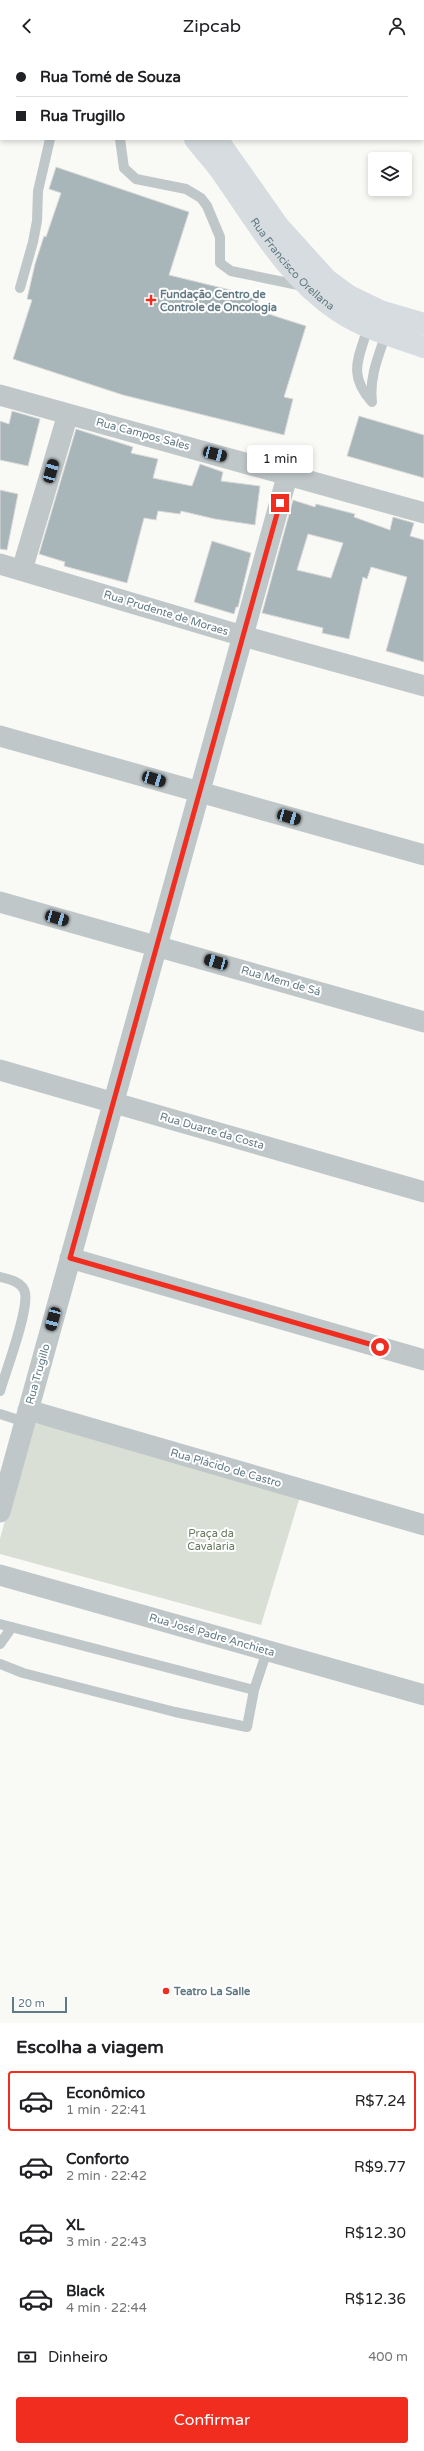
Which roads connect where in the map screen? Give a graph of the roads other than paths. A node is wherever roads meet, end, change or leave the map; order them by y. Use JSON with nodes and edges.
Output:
{"nodes":[{"id":1,"x":50,"y":140,"type":"edge"},
{"id":2,"x":120,"y":140,"type":"edge"},
{"id":3,"x":196,"y":140,"type":"edge"},
{"id":4,"x":218,"y":140,"type":"edge"},
{"id":5,"x":310,"y":287,"type":"junction"},
{"id":6,"x":20,"y":288,"type":"dead end"},
{"id":7,"x":345,"y":304,"type":"junction"},
{"id":8,"x":424,"y":324,"type":"edge"},
{"id":9,"x":377,"y":331,"type":"junction"},
{"id":10,"x":424,"y":346,"type":"edge"},
{"id":11,"x":0,"y":395,"type":"edge"},
{"id":12,"x":68,"y":414,"type":"junction"},
{"id":13,"x":288,"y":473,"type":"junction"},
{"id":14,"x":424,"y":513,"type":"edge"},
{"id":15,"x":0,"y":564,"type":"edge"},
{"id":16,"x":22,"y":570,"type":"junction"},
{"id":17,"x":243,"y":636,"type":"junction"},
{"id":18,"x":424,"y":686,"type":"edge"},
{"id":19,"x":0,"y":736,"type":"edge"},
{"id":20,"x":200,"y":792,"type":"junction"},
{"id":21,"x":424,"y":855,"type":"edge"},
{"id":22,"x":0,"y":902,"type":"edge"},
{"id":23,"x":157,"y":945,"type":"junction"},
{"id":24,"x":424,"y":1022,"type":"edge"},
{"id":25,"x":0,"y":1070,"type":"edge"},
{"id":26,"x":114,"y":1102,"type":"junction"},
{"id":27,"x":424,"y":1192,"type":"edge"},
{"id":28,"x":70,"y":1258,"type":"junction"},
{"id":29,"x":0,"y":1277,"type":"edge"},
{"id":30,"x":424,"y":1360,"type":"edge"},
{"id":31,"x":0,"y":1391,"type":"edge"},
{"id":32,"x":0,"y":1414,"type":"edge"},
{"id":33,"x":27,"y":1416,"type":"junction"},
{"id":34,"x":0,"y":1512,"type":"edge"},
{"id":35,"x":424,"y":1525,"type":"edge"},
{"id":36,"x":0,"y":1575,"type":"edge"},
{"id":37,"x":0,"y":1624,"type":"edge"},
{"id":38,"x":12,"y":1627,"type":"junction"},
{"id":39,"x":0,"y":1644,"type":"edge"},
{"id":40,"x":267,"y":1651,"type":"junction"},
{"id":41,"x":1,"y":1663,"type":"edge"},
{"id":42,"x":254,"y":1690,"type":"junction"},
{"id":43,"x":424,"y":1695,"type":"edge"}],
"edges":[{"from":1,"to":6,"type":"lane"},
{"from":2,"to":5,"type":"lane"},
{"from":3,"to":5,"type":"street","name":"Rua Francisco Orellana"},
{"from":4,"to":7,"type":"street","name":"Rua Francisco Orellana"},
{"from":5,"to":7,"type":"street","name":"Rua Francisco Orellana"},
{"from":7,"to":8,"type":"street","name":"Rua Francisco Orellana"},
{"from":7,"to":9,"type":"street","name":"Rua Francisco Orellana"},
{"from":9,"to":9,"type":"lane"},
{"from":9,"to":10,"type":"street","name":"Rua Francisco Orellana"},
{"from":11,"to":12,"type":"street","name":"Rua Campos Sales"},
{"from":12,"to":13,"type":"street","name":"Rua Campos Sales"},
{"from":12,"to":16,"type":"street"},
{"from":13,"to":14,"type":"street","name":"Rua Campos Sales"},
{"from":13,"to":17,"type":"street","name":"Rua Trugillo"},
{"from":15,"to":16,"type":"street","name":"Rua Prudente de Moraes"},
{"from":16,"to":17,"type":"street","name":"Rua Prudente de Moraes"},
{"from":17,"to":18,"type":"street","name":"Rua Prudente de Moraes"},
{"from":17,"to":20,"type":"street","name":"Rua Trugillo"},
{"from":19,"to":20,"type":"street"},
{"from":20,"to":21,"type":"street"},
{"from":20,"to":23,"type":"street","name":"Rua Trugillo"},
{"from":22,"to":23,"type":"street","name":"Rua Mem de Sá"},
{"from":23,"to":24,"type":"street","name":"Rua Mem de Sá"},
{"from":23,"to":26,"type":"street","name":"Rua Trugillo"},
{"from":25,"to":26,"type":"street","name":"Rua Duarte da Costa"},
{"from":26,"to":27,"type":"street","name":"Rua Duarte da Costa"},
{"from":26,"to":28,"type":"street","name":"Rua Trugillo"},
{"from":28,"to":30,"type":"street"},
{"from":28,"to":33,"type":"street","name":"Rua Trugillo"},
{"from":29,"to":31,"type":"lane"},
{"from":32,"to":33,"type":"lane"},
{"from":33,"to":34,"type":"street","name":"Rua Trugillo"},
{"from":33,"to":35,"type":"street","name":"Rua Plácido de Castro"},
{"from":36,"to":40,"type":"street","name":"Rua José Padre Anchieta"},
{"from":37,"to":38,"type":"lane"},
{"from":38,"to":39,"type":"lane"},
{"from":38,"to":42,"type":"lane"},
{"from":40,"to":42,"type":"lane"},
{"from":40,"to":43,"type":"street","name":"Rua José Padre Anchieta"},
{"from":41,"to":42,"type":"lane"}]}
